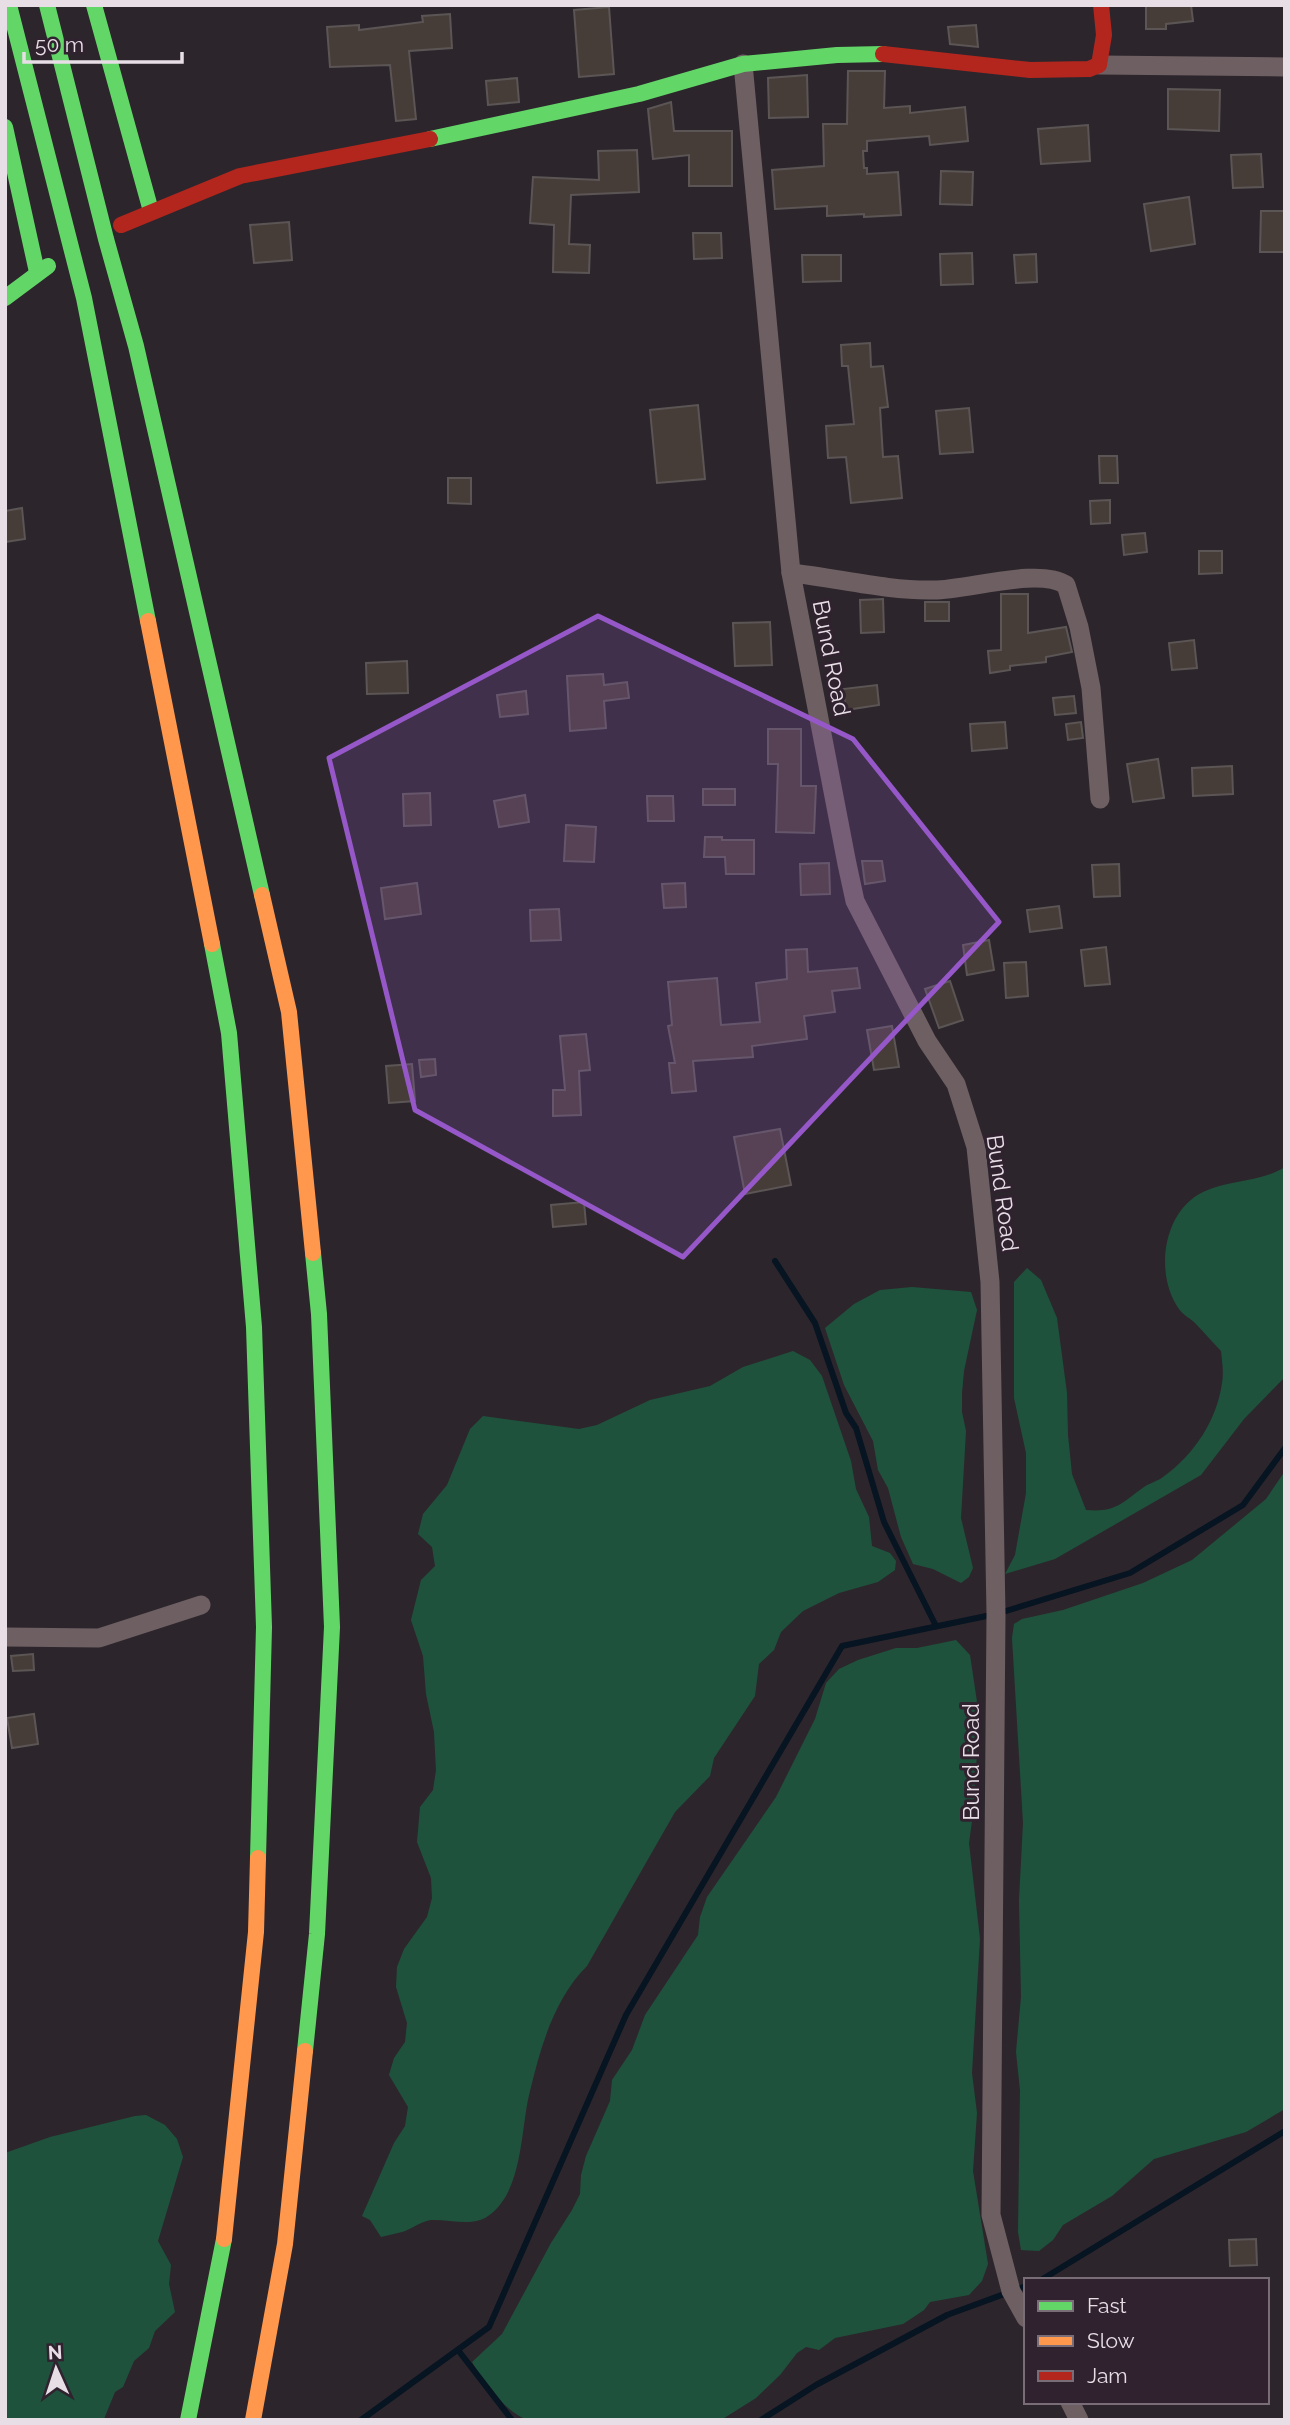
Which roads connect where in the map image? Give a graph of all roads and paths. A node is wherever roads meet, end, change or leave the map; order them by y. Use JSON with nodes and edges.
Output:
{"nodes":[{"id":1,"x":9,"y":5,"type":"edge"},
{"id":2,"x":47,"y":5,"type":"edge"},
{"id":3,"x":94,"y":5,"type":"edge"},
{"id":4,"x":1101,"y":5,"type":"edge"},
{"id":5,"x":743,"y":64,"type":"junction"},
{"id":6,"x":1099,"y":65,"type":"junction"},
{"id":7,"x":1285,"y":67,"type":"edge"},
{"id":8,"x":5,"y":127,"type":"edge"},
{"id":9,"x":150,"y":211,"type":"junction"},
{"id":10,"x":121,"y":225,"type":"dead end"},
{"id":11,"x":5,"y":298,"type":"edge"},
{"id":12,"x":791,"y":573,"type":"junction"},
{"id":13,"x":1100,"y":799,"type":"dead end"},
{"id":14,"x":201,"y":1605,"type":"dead end"},
{"id":15,"x":5,"y":1637,"type":"edge"},
{"id":16,"x":1024,"y":2314,"type":"edge"},
{"id":17,"x":1071,"y":2404,"type":"edge"},
{"id":18,"x":188,"y":2420,"type":"edge"},
{"id":19,"x":253,"y":2420,"type":"edge"},
{"id":20,"x":1079,"y":2420,"type":"edge"}],
"edges":[{"from":1,"to":18,"type":"main road"},
{"from":2,"to":19,"type":"main road"},
{"from":3,"to":9,"type":"main road"},
{"from":4,"to":6,"type":"main road"},
{"from":5,"to":6,"type":"main road"},
{"from":5,"to":9,"type":"main road"},
{"from":5,"to":12,"type":"street","name":"Bund Road"},
{"from":6,"to":7,"type":"street"},
{"from":8,"to":11,"type":"main road"},
{"from":9,"to":10,"type":"main road"},
{"from":12,"to":13,"type":"street"},
{"from":12,"to":16,"type":"street","name":"Bund Road"},
{"from":14,"to":15,"type":"street"},
{"from":17,"to":20,"type":"street"}]}
